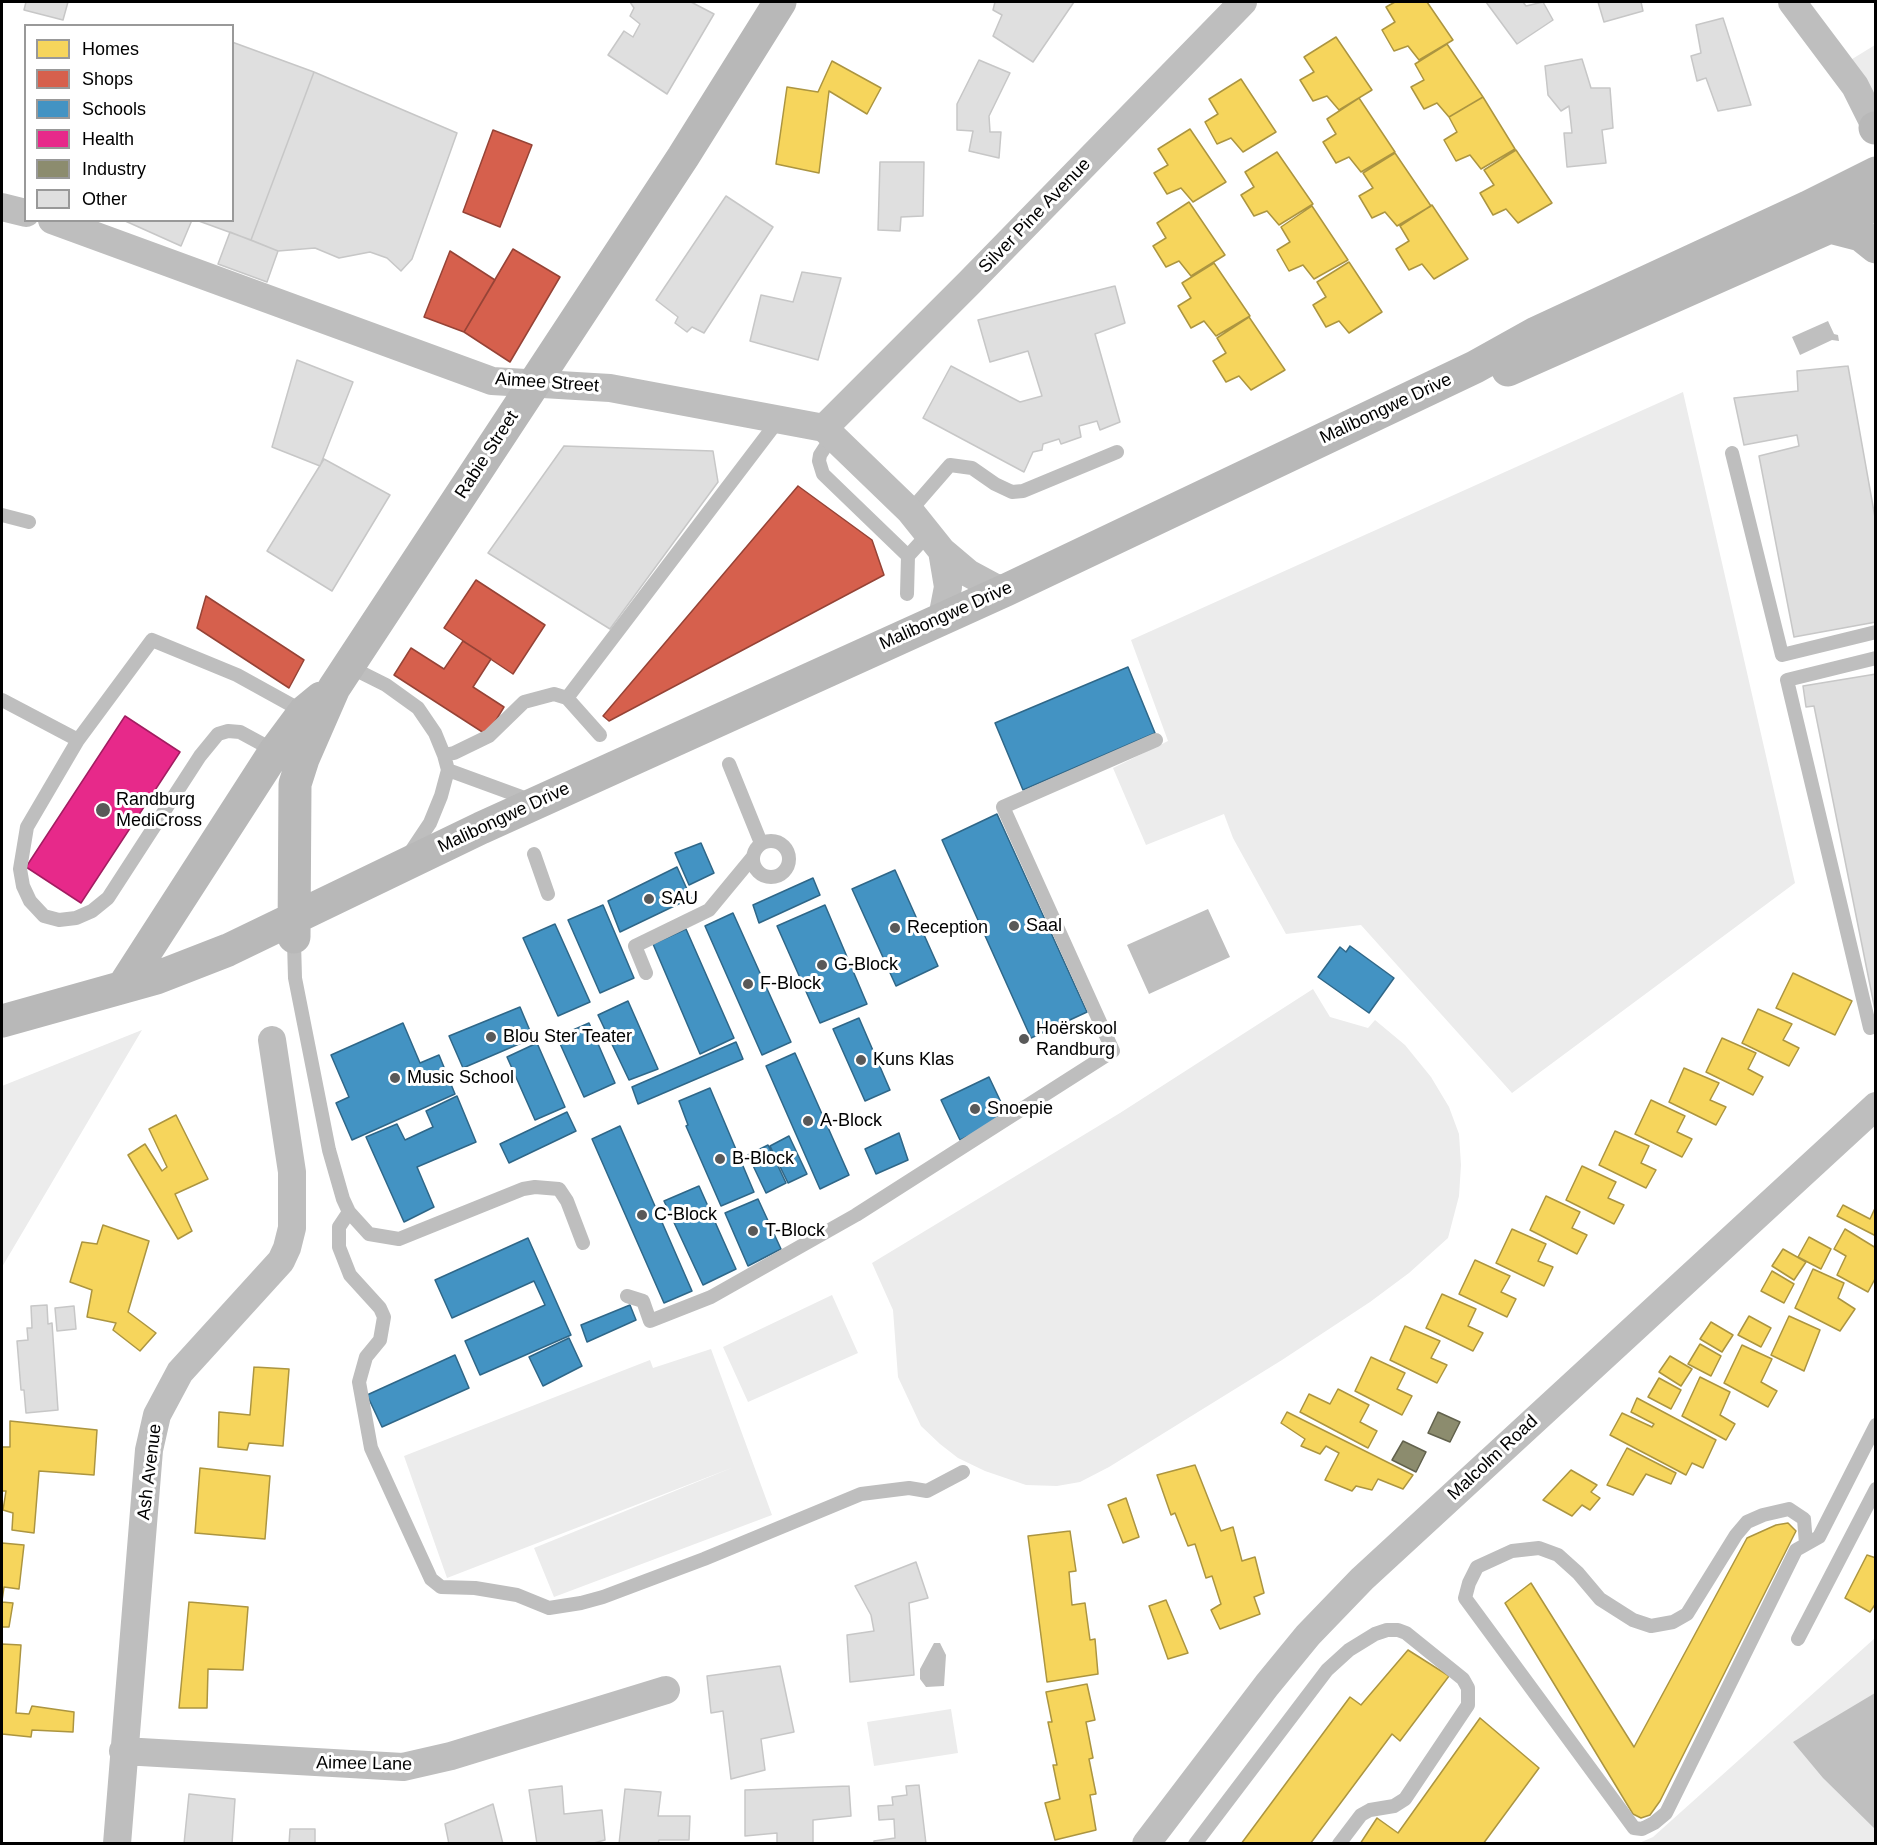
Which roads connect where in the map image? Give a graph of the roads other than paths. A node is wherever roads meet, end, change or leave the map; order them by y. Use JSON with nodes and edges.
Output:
{"nodes":[{"id":1,"x":780,"y":2,"type":"edge"},
{"id":2,"x":1243,"y":2,"type":"edge"},
{"id":3,"x":1792,"y":2,"type":"edge"},
{"id":4,"x":1875,"y":128,"type":"edge"},
{"id":5,"x":1875,"y":173,"type":"edge"},
{"id":6,"x":1875,"y":204,"type":"edge"},
{"id":7,"x":2,"y":207,"type":"edge"},
{"id":8,"x":24,"y":212,"type":"edge"},
{"id":9,"x":57,"y":222,"type":"edge"},
{"id":10,"x":1830,"y":227,"type":"junction"},
{"id":11,"x":1875,"y":247,"type":"edge"},
{"id":12,"x":534,"y":384,"type":"junction"},
{"id":13,"x":780,"y":418,"type":"junction"},
{"id":14,"x":828,"y":431,"type":"junction"},
{"id":15,"x":1117,"y":452,"type":"dead end"},
{"id":16,"x":1732,"y":453,"type":"dead end"},
{"id":17,"x":910,"y":511,"type":"junction"},
{"id":18,"x":2,"y":515,"type":"edge"},
{"id":19,"x":29,"y":522,"type":"dead end"},
{"id":20,"x":935,"y":542,"type":"junction"},
{"id":21,"x":908,"y":556,"type":"junction"},
{"id":22,"x":1006,"y":590,"type":"junction"},
{"id":23,"x":907,"y":594,"type":"dead end"},
{"id":24,"x":942,"y":618,"type":"junction"},
{"id":25,"x":1875,"y":632,"type":"edge"},
{"id":26,"x":1875,"y":658,"type":"edge"},
{"id":27,"x":341,"y":677,"type":"junction"},
{"id":28,"x":567,"y":698,"type":"junction"},
{"id":29,"x":2,"y":699,"type":"edge"},
{"id":30,"x":304,"y":712,"type":"junction"},
{"id":31,"x":600,"y":735,"type":"dead end"},
{"id":32,"x":78,"y":740,"type":"junction"},
{"id":33,"x":1156,"y":740,"type":"dead end"},
{"id":34,"x":274,"y":751,"type":"junction"},
{"id":35,"x":444,"y":755,"type":"junction"},
{"id":36,"x":729,"y":764,"type":"dead end"},
{"id":37,"x":448,"y":770,"type":"junction"},
{"id":38,"x":538,"y":803,"type":"junction"},
{"id":39,"x":761,"y":843,"type":"junction"},
{"id":40,"x":534,"y":854,"type":"dead end"},
{"id":41,"x":753,"y":858,"type":"junction"},
{"id":42,"x":401,"y":867,"type":"junction"},
{"id":43,"x":548,"y":894,"type":"dead end"},
{"id":44,"x":294,"y":930,"type":"junction"},
{"id":45,"x":646,"y":973,"type":"dead end"},
{"id":46,"x":123,"y":987,"type":"junction"},
{"id":47,"x":2,"y":1021,"type":"edge"},
{"id":48,"x":1870,"y":1028,"type":"dead end"},
{"id":49,"x":272,"y":1040,"type":"dead end"},
{"id":50,"x":2,"y":1045,"type":"edge"},
{"id":51,"x":1875,"y":1106,"type":"edge"},
{"id":52,"x":349,"y":1212,"type":"junction"},
{"id":53,"x":583,"y":1243,"type":"dead end"},
{"id":54,"x":627,"y":1296,"type":"dead end"},
{"id":55,"x":1875,"y":1425,"type":"edge"},
{"id":56,"x":963,"y":1472,"type":"dead end"},
{"id":57,"x":1875,"y":1489,"type":"edge"},
{"id":58,"x":1806,"y":1544,"type":"junction"},
{"id":59,"x":1798,"y":1639,"type":"dead end"},
{"id":60,"x":666,"y":1690,"type":"dead end"},
{"id":61,"x":123,"y":1751,"type":"junction"},
{"id":62,"x":117,"y":1844,"type":"edge"},
{"id":63,"x":1146,"y":1844,"type":"edge"},
{"id":64,"x":1195,"y":1844,"type":"edge"},
{"id":65,"x":1339,"y":1844,"type":"edge"}],
"edges":[{"from":1,"to":12,"type":"main road","name":"Rabie Street"},
{"from":2,"to":14,"type":"street","name":"Silver Pine Avenue"},
{"from":3,"to":4,"type":"street"},
{"from":5,"to":22,"type":"main road","name":"Malibongwe Drive"},
{"from":6,"to":10,"type":"main road","name":"Malibongwe Drive"},
{"from":7,"to":8,"type":"street"},
{"from":9,"to":12,"type":"street","name":"Aimee Street"},
{"from":10,"to":11,"type":"main road"},
{"from":10,"to":44,"type":"main road","name":"Malibongwe Drive"},
{"from":12,"to":13,"type":"street","name":"Aimee Street"},
{"from":12,"to":27,"type":"main road","name":"Rabie Street"},
{"from":13,"to":14,"type":"street","name":"Aimee Street"},
{"from":13,"to":28,"type":"lane"},
{"from":14,"to":17,"type":"street"},
{"from":14,"to":21,"type":"lane"},
{"from":15,"to":17,"type":"lane"},
{"from":16,"to":25,"type":"lane"},
{"from":17,"to":20,"type":"street"},
{"from":18,"to":19,"type":"lane"},
{"from":20,"to":21,"type":"lane"},
{"from":20,"to":22,"type":"street"},
{"from":20,"to":24,"type":"street"},
{"from":21,"to":23,"type":"lane"},
{"from":22,"to":24,"type":"main road","name":"Malibongwe Drive"},
{"from":24,"to":38,"type":"main road","name":"Malibongwe Drive"},
{"from":26,"to":48,"type":"lane"},
{"from":27,"to":30,"type":"main road"},
{"from":27,"to":35,"type":"lane"},
{"from":27,"to":44,"type":"main road","name":"Rabie Street"},
{"from":28,"to":31,"type":"lane"},
{"from":28,"to":35,"type":"lane"},
{"from":29,"to":32,"type":"lane"},
{"from":30,"to":32,"type":"lane"},
{"from":30,"to":34,"type":"main road"},
{"from":32,"to":34,"type":"lane"},
{"from":33,"to":54,"type":"lane"},
{"from":34,"to":46,"type":"main road"},
{"from":35,"to":37,"type":"lane"},
{"from":36,"to":39,"type":"lane"},
{"from":37,"to":38,"type":"lane"},
{"from":37,"to":42,"type":"lane"},
{"from":38,"to":42,"type":"main road","name":"Malibongwe Drive"},
{"from":39,"to":41,"type":"lane"},
{"from":39,"to":41,"type":"lane"},
{"from":40,"to":43,"type":"lane"},
{"from":41,"to":45,"type":"lane"},
{"from":42,"to":44,"type":"main road","name":"Malibongwe Drive"},
{"from":44,"to":46,"type":"main road","name":"Malibongwe Drive"},
{"from":44,"to":50,"type":"main road","name":"Malibongwe Drive"},
{"from":44,"to":52,"type":"lane"},
{"from":46,"to":47,"type":"main road","name":"Malibongwe Drive"},
{"from":49,"to":61,"type":"street","name":"Ash Avenue"},
{"from":51,"to":63,"type":"street","name":"Malcolm Road"},
{"from":52,"to":53,"type":"lane"},
{"from":52,"to":56,"type":"lane"},
{"from":55,"to":58,"type":"lane"},
{"from":57,"to":59,"type":"lane"},
{"from":58,"to":58,"type":"lane"},
{"from":60,"to":61,"type":"street","name":"Aimee Lane"},
{"from":61,"to":62,"type":"street","name":"Ash Avenue"},
{"from":64,"to":65,"type":"lane"}]}
